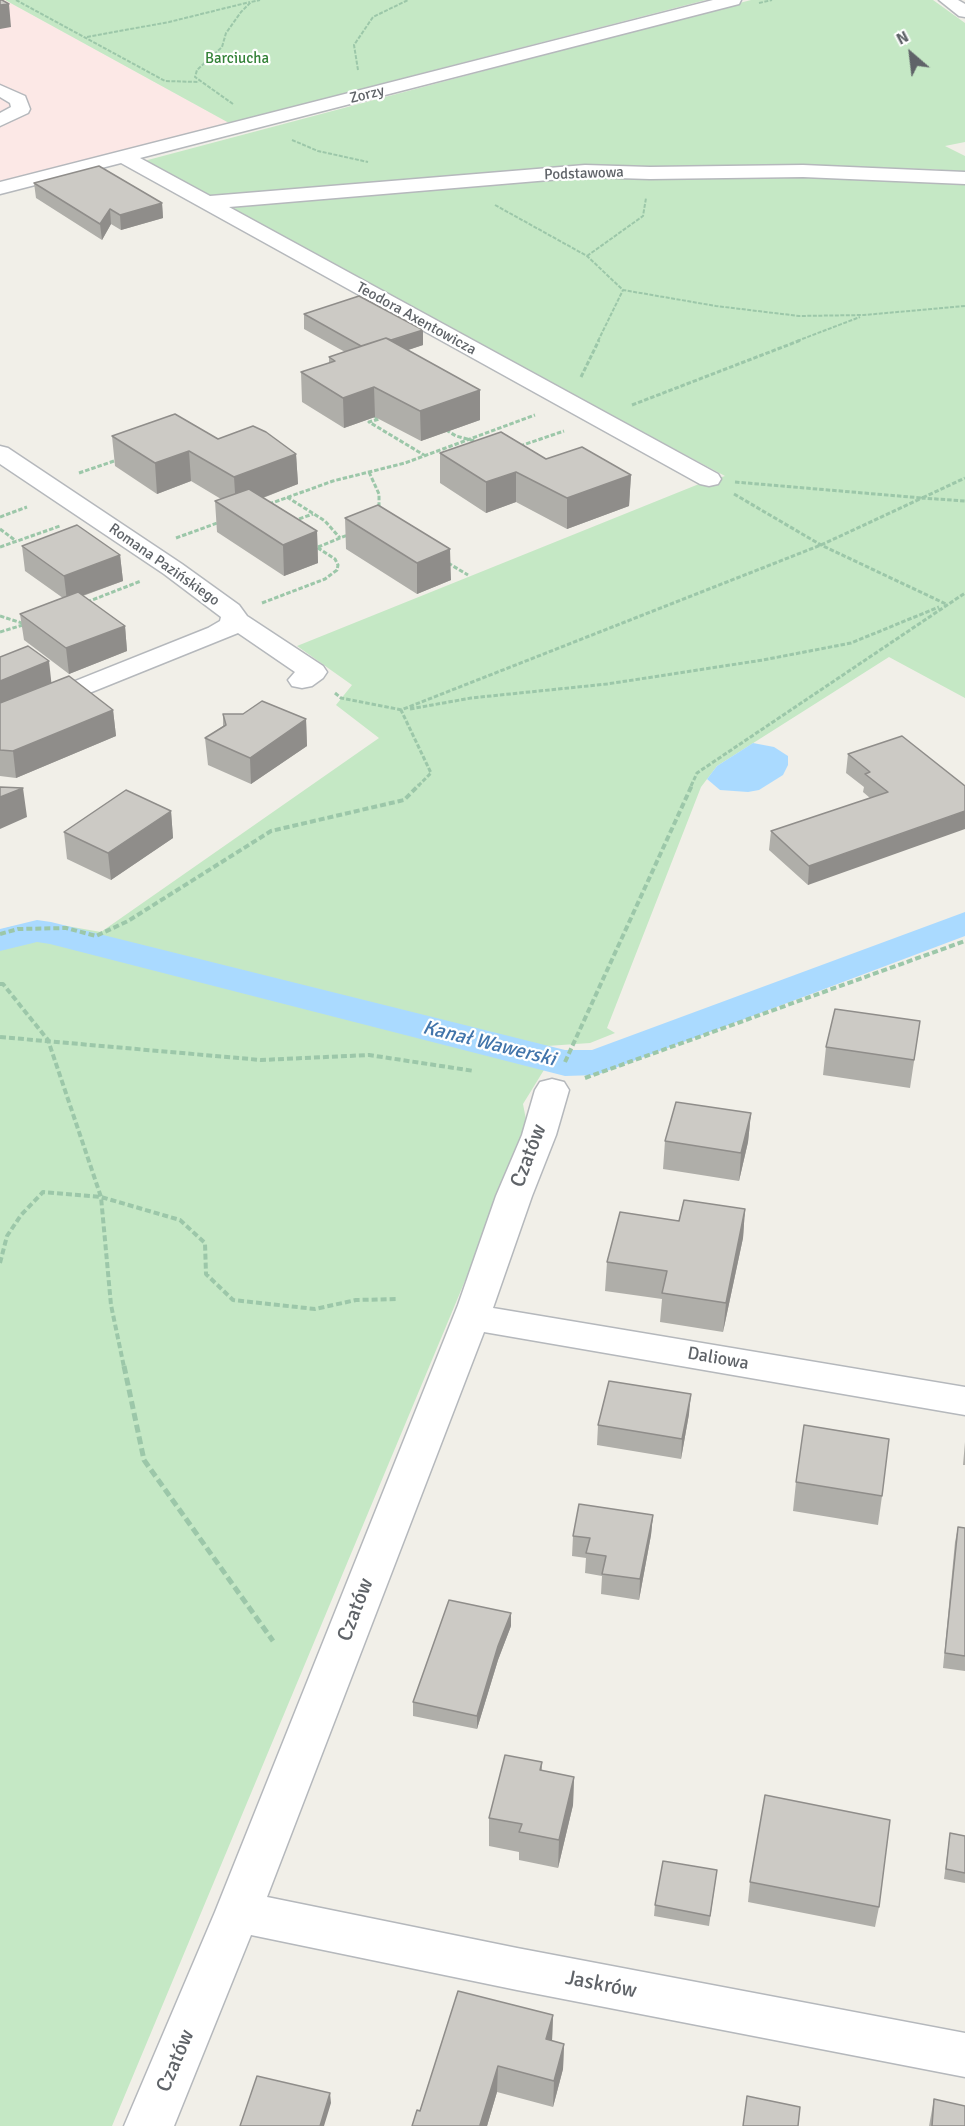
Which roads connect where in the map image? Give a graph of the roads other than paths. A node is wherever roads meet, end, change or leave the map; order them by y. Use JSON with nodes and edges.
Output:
{"nodes":[{"id":1,"x":733,"y":0,"type":"edge"},
{"id":2,"x":947,"y":0,"type":"edge"},
{"id":3,"x":965,"y":12,"type":"edge"},
{"id":4,"x":0,"y":90,"type":"edge"},
{"id":5,"x":0,"y":120,"type":"edge"},
{"id":6,"x":124,"y":157,"type":"junction"},
{"id":7,"x":965,"y":178,"type":"edge"},
{"id":8,"x":0,"y":188,"type":"edge"},
{"id":9,"x":204,"y":203,"type":"junction"},
{"id":10,"x":0,"y":453,"type":"edge"},
{"id":11,"x":709,"y":479,"type":"road end"},
{"id":12,"x":234,"y":617,"type":"junction"},
{"id":13,"x":307,"y":676,"type":"road end"},
{"id":14,"x":0,"y":721,"type":"edge"},
{"id":15,"x":552,"y":1090,"type":"road end"},
{"id":16,"x":471,"y":1317,"type":"junction"},
{"id":17,"x":965,"y":1401,"type":"edge"},
{"id":18,"x":238,"y":1912,"type":"junction"},
{"id":19,"x":965,"y":2055,"type":"edge"},
{"id":20,"x":149,"y":2126,"type":"edge"}],
"edges":[{"from":1,"to":6,"type":"street","name":"Zorzy"},
{"from":2,"to":3,"type":"street"},
{"from":4,"to":5,"type":"street"},
{"from":6,"to":8,"type":"street","name":"Zorzy"},
{"from":6,"to":9,"type":"street","name":"Teodora Axentowicza"},
{"from":7,"to":9,"type":"street","name":"Podstawowa"},
{"from":9,"to":11,"type":"street","name":"Teodora Axentowicza"},
{"from":10,"to":12,"type":"street","name":"Romana Pazińskiego"},
{"from":12,"to":13,"type":"street","name":"Romana Pazińskiego"},
{"from":12,"to":14,"type":"street"},
{"from":15,"to":16,"type":"street","name":"Czatów"},
{"from":16,"to":17,"type":"street","name":"Daliowa"},
{"from":16,"to":18,"type":"street","name":"Czatów"},
{"from":18,"to":19,"type":"street","name":"Jaskrów"},
{"from":18,"to":20,"type":"street","name":"Czatów"}]}
